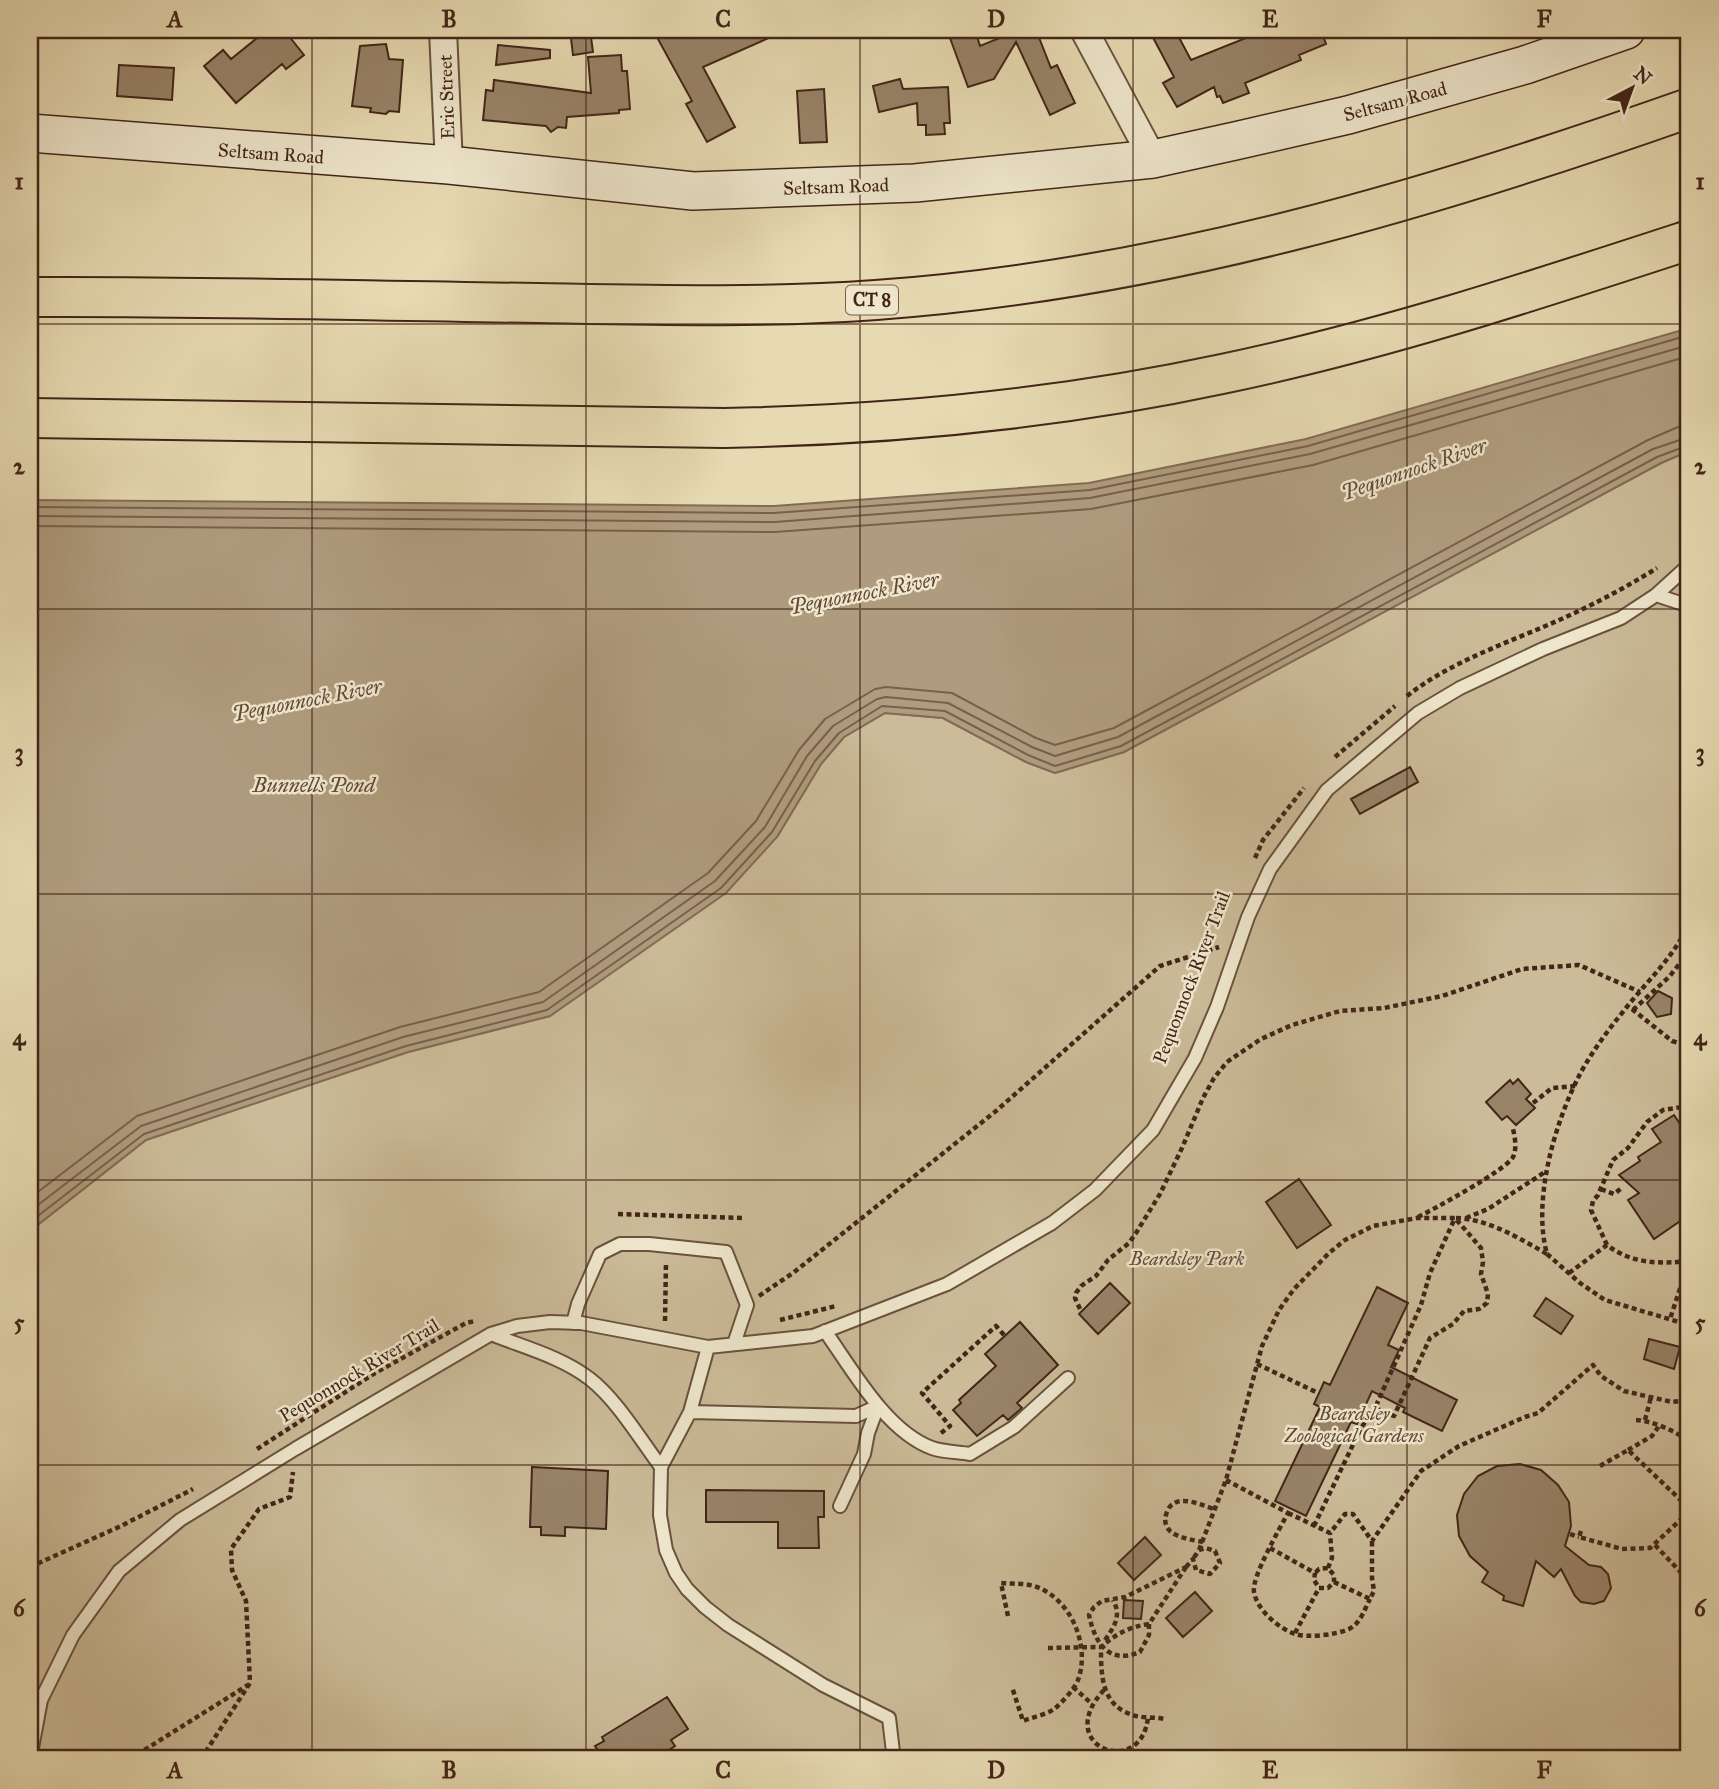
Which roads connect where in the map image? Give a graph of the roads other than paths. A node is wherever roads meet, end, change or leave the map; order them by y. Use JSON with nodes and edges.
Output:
{"nodes":[{"id":1,"x":443,"y":30,"type":"edge"},
{"id":2,"x":1084,"y":30,"type":"edge"},
{"id":3,"x":1626,"y":30,"type":"edge"},
{"id":4,"x":1689,"y":108,"type":"edge"},
{"id":5,"x":30,"y":133,"type":"edge"},
{"id":6,"x":1153,"y":159,"type":"junction"},
{"id":7,"x":449,"y":165,"type":"junction"},
{"id":8,"x":1689,"y":240,"type":"edge"},
{"id":9,"x":30,"y":297,"type":"edge"},
{"id":10,"x":30,"y":418,"type":"edge"},
{"id":11,"x":1689,"y":565,"type":"edge"},
{"id":12,"x":1656,"y":595,"type":"junction"},
{"id":13,"x":1689,"y":606,"type":"edge"},
{"id":14,"x":573,"y":1323,"type":"junction"},
{"id":15,"x":825,"y":1331,"type":"junction"},
{"id":16,"x":491,"y":1334,"type":"junction"},
{"id":17,"x":734,"y":1344,"type":"junction"},
{"id":18,"x":708,"y":1347,"type":"junction"},
{"id":19,"x":1068,"y":1378,"type":"dead end"},
{"id":20,"x":878,"y":1406,"type":"junction"},
{"id":21,"x":690,"y":1412,"type":"junction"},
{"id":22,"x":661,"y":1467,"type":"junction"},
{"id":23,"x":840,"y":1506,"type":"dead end"},
{"id":24,"x":30,"y":1759,"type":"edge"},
{"id":25,"x":897,"y":1759,"type":"edge"}],
"edges":[{"from":1,"to":7,"type":"street","name":"Eric Street"},
{"from":2,"to":6,"type":"street"},
{"from":3,"to":6,"type":"main road","name":"Seltsam Road"},
{"from":4,"to":9,"type":"highway","number":"CT 8"},
{"from":5,"to":7,"type":"main road","name":"Seltsam Road"},
{"from":6,"to":7,"type":"main road","name":"Seltsam Road"},
{"from":8,"to":10,"type":"highway"},
{"from":11,"to":12,"type":"lane"},
{"from":12,"to":13,"type":"lane"},
{"from":12,"to":15,"type":"lane"},
{"from":14,"to":16,"type":"lane"},
{"from":14,"to":17,"type":"lane"},
{"from":14,"to":18,"type":"lane"},
{"from":15,"to":17,"type":"lane"},
{"from":15,"to":20,"type":"lane"},
{"from":16,"to":22,"type":"lane"},
{"from":16,"to":24,"type":"lane"},
{"from":17,"to":18,"type":"lane"},
{"from":18,"to":21,"type":"lane"},
{"from":19,"to":20,"type":"lane"},
{"from":20,"to":21,"type":"lane"},
{"from":20,"to":23,"type":"lane"},
{"from":21,"to":22,"type":"lane"},
{"from":22,"to":25,"type":"lane"}]}
